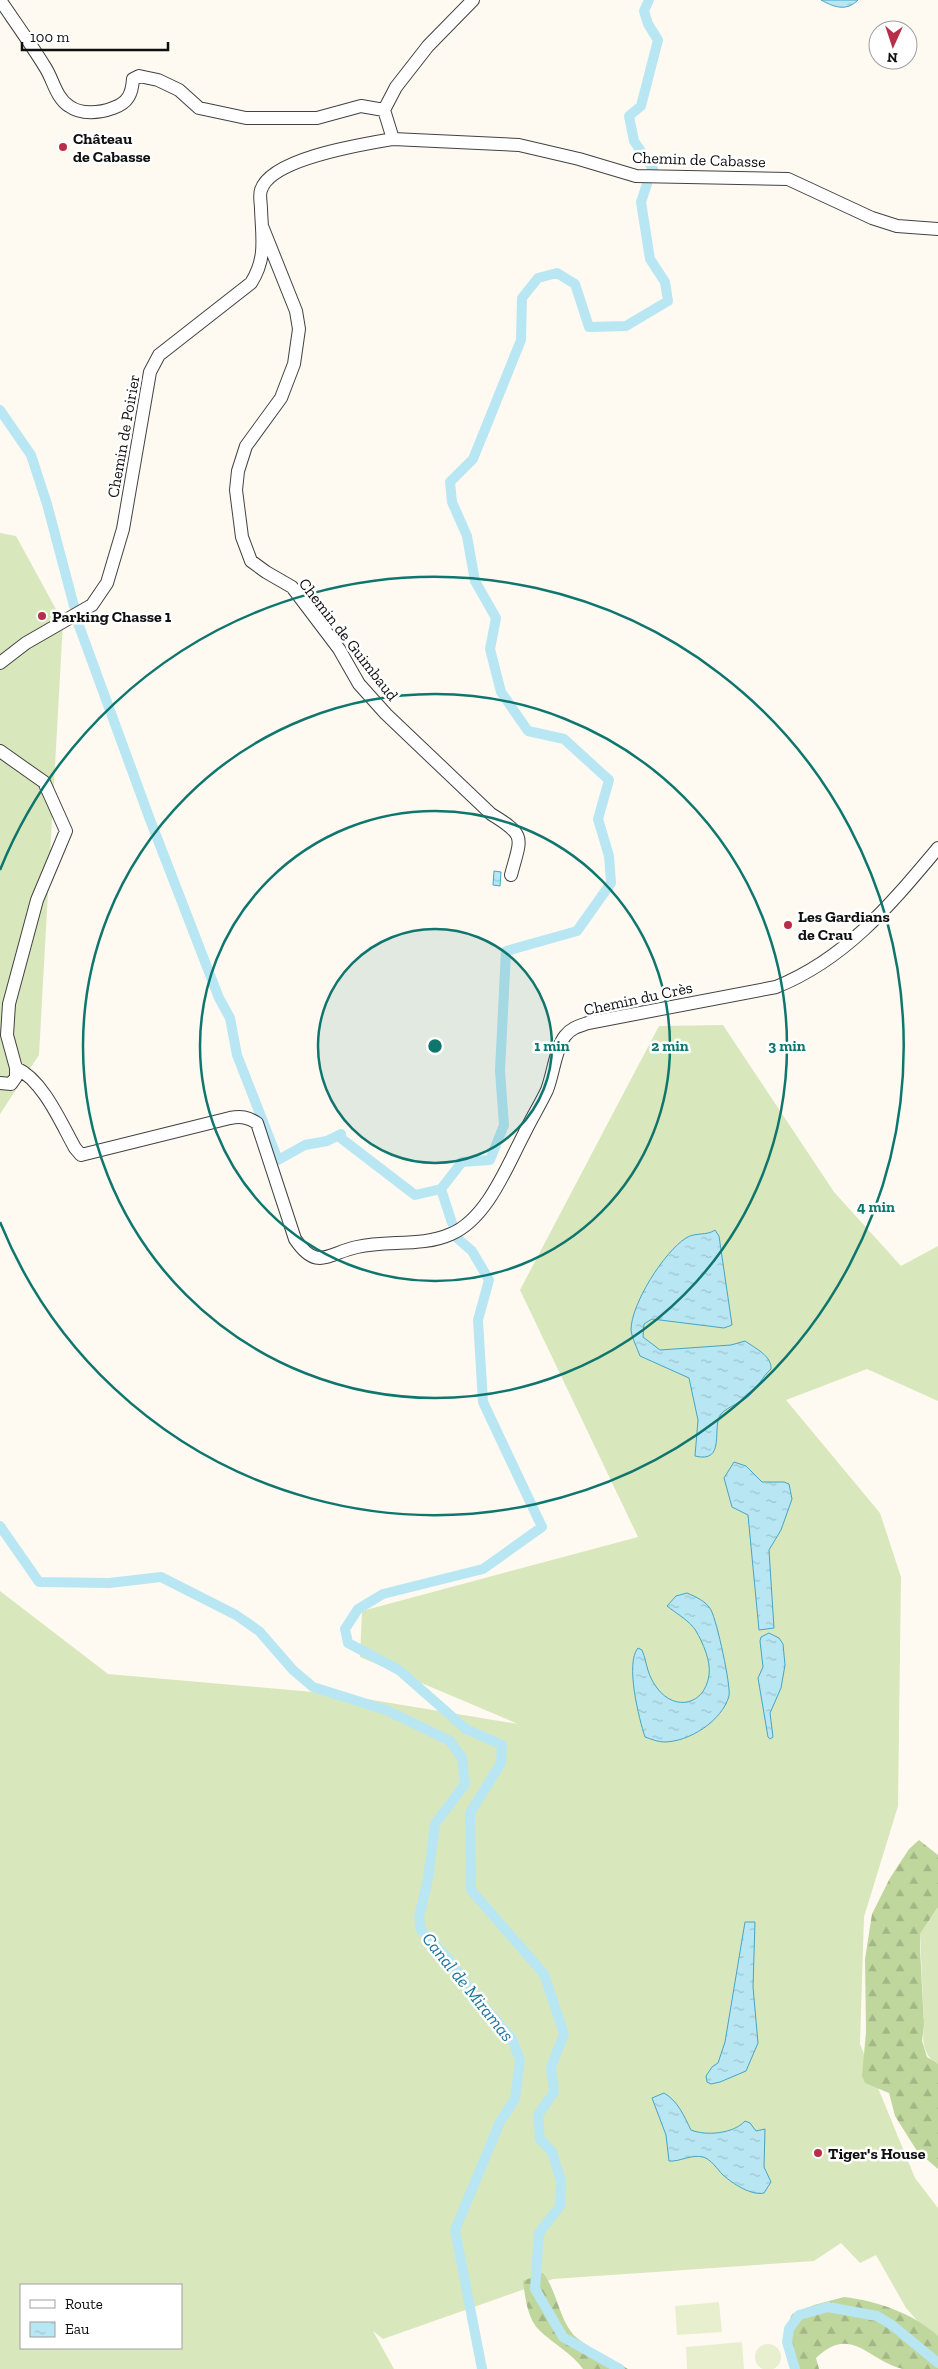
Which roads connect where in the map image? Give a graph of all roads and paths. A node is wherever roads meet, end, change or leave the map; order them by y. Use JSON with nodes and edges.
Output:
{"nodes":[{"id":1,"x":0,"y":0,"type":"edge"},
{"id":2,"x":473,"y":0,"type":"edge"},
{"id":3,"x":384,"y":110,"type":"junction"},
{"id":4,"x":393,"y":139,"type":"junction"},
{"id":5,"x":262,"y":226,"type":"junction"},
{"id":6,"x":938,"y":229,"type":"edge"},
{"id":7,"x":0,"y":663,"type":"edge"},
{"id":8,"x":0,"y":751,"type":"edge"},
{"id":9,"x":938,"y":848,"type":"edge"},
{"id":10,"x":511,"y":875,"type":"dead end"},
{"id":11,"x":16,"y":1068,"type":"junction"},
{"id":12,"x":0,"y":1083,"type":"edge"}],
"edges":[{"from":1,"to":3,"type":"street"},
{"from":2,"to":3,"type":"street"},
{"from":3,"to":4,"type":"street"},
{"from":4,"to":5,"type":"street","name":"Chemin de Poirier"},
{"from":4,"to":6,"type":"street","name":"Chemin de Cabasse"},
{"from":5,"to":7,"type":"street","name":"Chemin de Poirier"},
{"from":5,"to":10,"type":"street","name":"Chemin de Guimbaud"},
{"from":8,"to":11,"type":"street"},
{"from":9,"to":11,"type":"street","name":"Chemin du Crès"},
{"from":11,"to":12,"type":"street"}]}
